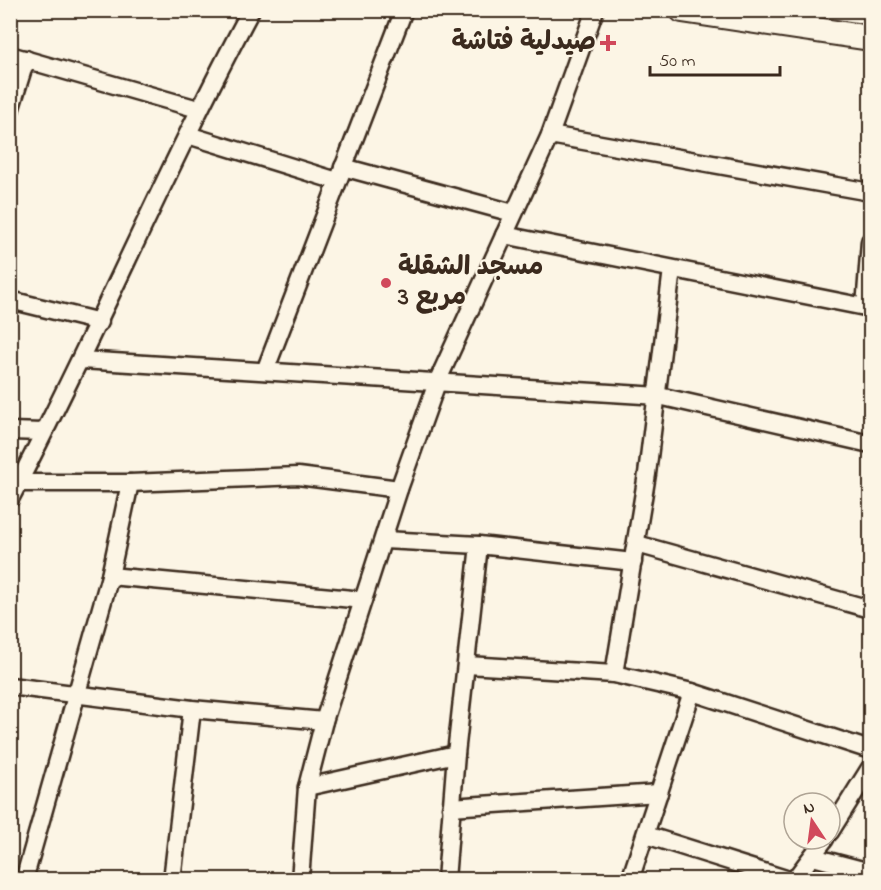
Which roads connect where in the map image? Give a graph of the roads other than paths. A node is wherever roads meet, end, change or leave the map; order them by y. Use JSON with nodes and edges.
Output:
{"nodes":[{"id":1,"x":250,"y":10,"type":"edge"},
{"id":2,"x":404,"y":10,"type":"edge"},
{"id":3,"x":595,"y":10,"type":"edge"},
{"id":4,"x":682,"y":10,"type":"edge"},
{"id":5,"x":783,"y":18,"type":"edge"},
{"id":6,"x":870,"y":39,"type":"edge"},
{"id":7,"x":18,"y":57,"type":"edge"},
{"id":8,"x":198,"y":109,"type":"junction"},
{"id":9,"x":10,"y":111,"type":"edge"},
{"id":10,"x":188,"y":135,"type":"junction"},
{"id":11,"x":550,"y":135,"type":"junction"},
{"id":12,"x":340,"y":174,"type":"junction"},
{"id":13,"x":870,"y":192,"type":"edge"},
{"id":14,"x":513,"y":213,"type":"junction"},
{"id":15,"x":504,"y":235,"type":"junction"},
{"id":16,"x":870,"y":241,"type":"edge"},
{"id":17,"x":672,"y":269,"type":"junction"},
{"id":18,"x":10,"y":300,"type":"edge"},
{"id":19,"x":868,"y":308,"type":"edge"},
{"id":20,"x":100,"y":322,"type":"junction"},
{"id":21,"x":81,"y":360,"type":"junction"},
{"id":22,"x":265,"y":371,"type":"junction"},
{"id":23,"x":438,"y":380,"type":"junction"},
{"id":24,"x":658,"y":396,"type":"junction"},
{"id":25,"x":10,"y":431,"type":"edge"},
{"id":26,"x":43,"y":432,"type":"junction"},
{"id":27,"x":870,"y":444,"type":"edge"},
{"id":28,"x":19,"y":483,"type":"junction"},
{"id":29,"x":130,"y":483,"type":"junction"},
{"id":30,"x":399,"y":489,"type":"junction"},
{"id":31,"x":10,"y":499,"type":"edge"},
{"id":32,"x":384,"y":540,"type":"junction"},
{"id":33,"x":637,"y":544,"type":"junction"},
{"id":34,"x":479,"y":545,"type":"junction"},
{"id":35,"x":633,"y":562,"type":"junction"},
{"id":36,"x":110,"y":576,"type":"junction"},
{"id":37,"x":363,"y":600,"type":"junction"},
{"id":38,"x":870,"y":609,"type":"edge"},
{"id":39,"x":466,"y":665,"type":"junction"},
{"id":40,"x":614,"y":674,"type":"junction"},
{"id":41,"x":10,"y":686,"type":"edge"},
{"id":42,"x":692,"y":692,"type":"junction"},
{"id":43,"x":77,"y":696,"type":"junction"},
{"id":44,"x":192,"y":709,"type":"junction"},
{"id":45,"x":324,"y":721,"type":"junction"},
{"id":46,"x":870,"y":750,"type":"edge"},
{"id":47,"x":456,"y":754,"type":"junction"},
{"id":48,"x":870,"y":768,"type":"edge"},
{"id":49,"x":307,"y":788,"type":"junction"},
{"id":50,"x":659,"y":793,"type":"junction"},
{"id":51,"x":451,"y":807,"type":"junction"},
{"id":52,"x":842,"y":813,"type":"edge"},
{"id":53,"x":646,"y":835,"type":"junction"},
{"id":54,"x":817,"y":851,"type":"edge"},
{"id":55,"x":813,"y":857,"type":"junction"},
{"id":56,"x":870,"y":872,"type":"edge"},
{"id":57,"x":24,"y":879,"type":"edge"},
{"id":58,"x":172,"y":879,"type":"edge"},
{"id":59,"x":300,"y":879,"type":"edge"},
{"id":60,"x":446,"y":879,"type":"edge"},
{"id":61,"x":630,"y":879,"type":"edge"},
{"id":62,"x":789,"y":879,"type":"edge"},
{"id":63,"x":794,"y":879,"type":"edge"}],
"edges":[{"from":1,"to":8,"type":"street"},
{"from":2,"to":12,"type":"street"},
{"from":3,"to":11,"type":"street"},
{"from":4,"to":5,"type":"street"},
{"from":5,"to":6,"type":"street"},
{"from":7,"to":8,"type":"street"},
{"from":7,"to":9,"type":"street"},
{"from":8,"to":10,"type":"street"},
{"from":10,"to":12,"type":"street"},
{"from":10,"to":20,"type":"street"},
{"from":11,"to":13,"type":"street"},
{"from":11,"to":14,"type":"street"},
{"from":12,"to":14,"type":"street"},
{"from":12,"to":22,"type":"street"},
{"from":14,"to":15,"type":"street"},
{"from":15,"to":17,"type":"street"},
{"from":15,"to":23,"type":"street"},
{"from":16,"to":19,"type":"street"},
{"from":17,"to":19,"type":"street"},
{"from":17,"to":24,"type":"street"},
{"from":18,"to":20,"type":"street"},
{"from":20,"to":21,"type":"street"},
{"from":21,"to":22,"type":"street"},
{"from":21,"to":26,"type":"street"},
{"from":22,"to":23,"type":"street"},
{"from":23,"to":24,"type":"street"},
{"from":23,"to":30,"type":"street"},
{"from":24,"to":27,"type":"street"},
{"from":24,"to":33,"type":"street"},
{"from":25,"to":26,"type":"street"},
{"from":26,"to":28,"type":"street"},
{"from":28,"to":29,"type":"street"},
{"from":28,"to":31,"type":"street"},
{"from":29,"to":30,"type":"street"},
{"from":29,"to":36,"type":"street"},
{"from":30,"to":32,"type":"street"},
{"from":32,"to":34,"type":"street"},
{"from":32,"to":37,"type":"street"},
{"from":33,"to":35,"type":"street"},
{"from":33,"to":38,"type":"street"},
{"from":34,"to":35,"type":"street"},
{"from":34,"to":39,"type":"street"},
{"from":35,"to":40,"type":"street"},
{"from":36,"to":37,"type":"street"},
{"from":36,"to":43,"type":"street"},
{"from":37,"to":45,"type":"street"},
{"from":39,"to":40,"type":"street"},
{"from":39,"to":47,"type":"street"},
{"from":40,"to":42,"type":"street"},
{"from":41,"to":43,"type":"street"},
{"from":42,"to":46,"type":"street"},
{"from":42,"to":50,"type":"street"},
{"from":43,"to":44,"type":"street"},
{"from":43,"to":57,"type":"street"},
{"from":44,"to":45,"type":"street"},
{"from":44,"to":58,"type":"street"},
{"from":45,"to":49,"type":"street"},
{"from":47,"to":49,"type":"street"},
{"from":47,"to":51,"type":"street"},
{"from":48,"to":52,"type":"street"},
{"from":49,"to":59,"type":"street"},
{"from":50,"to":51,"type":"street"},
{"from":50,"to":53,"type":"street"},
{"from":51,"to":60,"type":"street"},
{"from":53,"to":61,"type":"street"},
{"from":53,"to":62,"type":"street"},
{"from":54,"to":55,"type":"street"},
{"from":55,"to":56,"type":"street"},
{"from":55,"to":63,"type":"street"}]}
